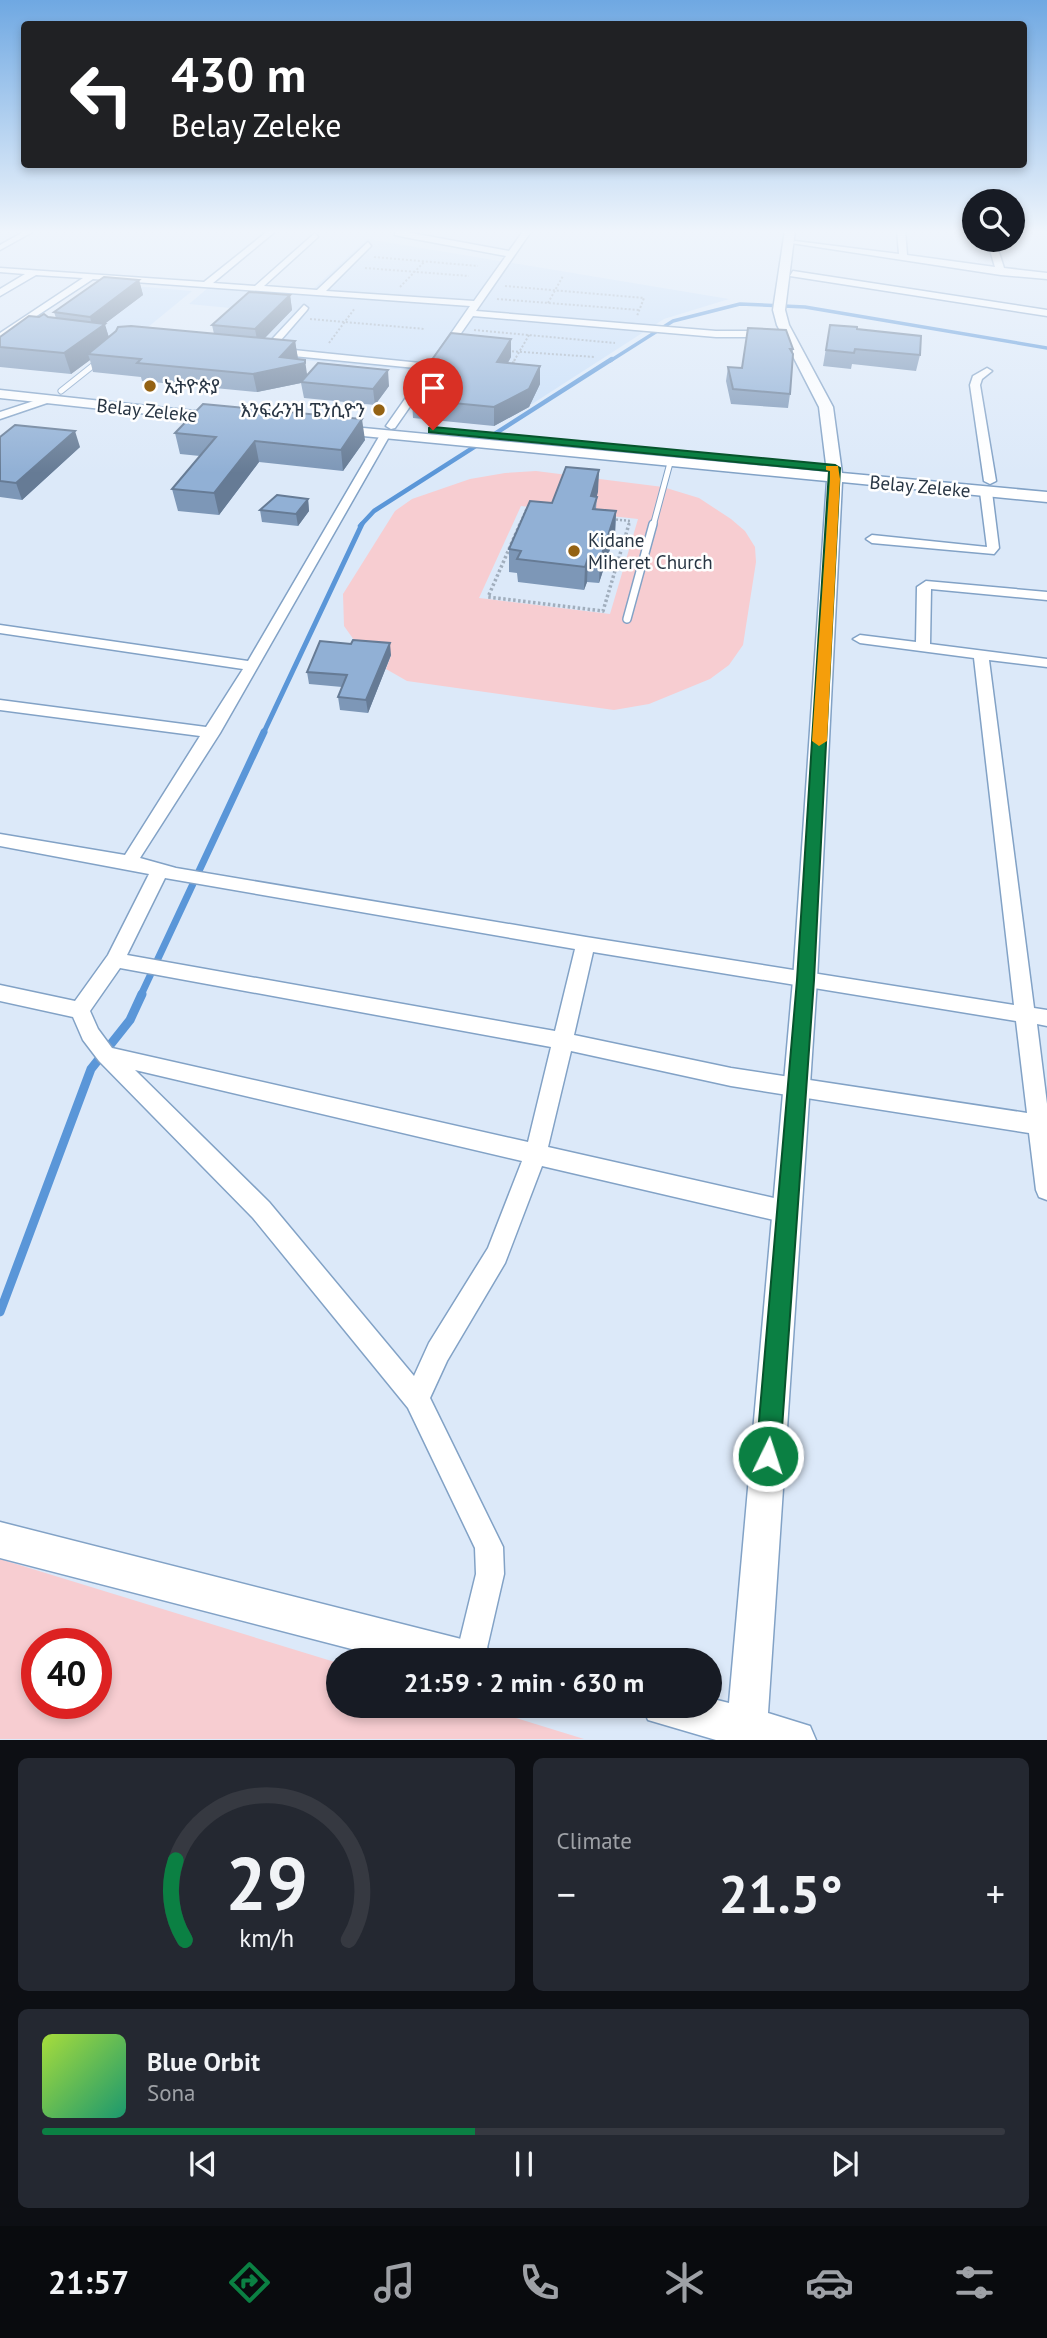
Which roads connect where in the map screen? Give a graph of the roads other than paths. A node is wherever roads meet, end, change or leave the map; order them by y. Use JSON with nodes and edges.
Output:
{"nodes":[{"id":1,"x":39,"y":311,"type":"edge"},
{"id":2,"x":301,"y":311,"type":"edge"},
{"id":3,"x":472,"y":311,"type":"edge"},
{"id":4,"x":524,"y":311,"type":"edge"},
{"id":5,"x":781,"y":311,"type":"edge"},
{"id":6,"x":788,"y":334,"type":"junction"},
{"id":7,"x":0,"y":337,"type":"edge"},
{"id":8,"x":253,"y":349,"type":"edge"},
{"id":9,"x":267,"y":350,"type":"junction"},
{"id":10,"x":108,"y":353,"type":"edge"},
{"id":11,"x":433,"y":368,"type":"junction"},
{"id":12,"x":987,"y":371,"type":"dead end"},
{"id":13,"x":0,"y":385,"type":"edge"},
{"id":14,"x":0,"y":394,"type":"edge"},
{"id":15,"x":55,"y":395,"type":"junction"},
{"id":16,"x":238,"y":415,"type":"edge"},
{"id":17,"x":0,"y":416,"type":"edge"},
{"id":18,"x":320,"y":423,"type":"edge"},
{"id":19,"x":388,"y":430,"type":"junction"},
{"id":20,"x":501,"y":442,"type":"junction"},
{"id":21,"x":670,"y":463,"type":"junction"},
{"id":22,"x":835,"y":474,"type":"junction"},
{"id":23,"x":988,"y":486,"type":"junction"},
{"id":24,"x":1047,"y":486,"type":"edge"},
{"id":25,"x":1047,"y":498,"type":"edge"},
{"id":26,"x":872,"y":540,"type":"dead end"},
{"id":27,"x":1047,"y":596,"type":"edge"},
{"id":28,"x":627,"y":619,"type":"dead end"},
{"id":29,"x":0,"y":629,"type":"edge"},
{"id":30,"x":860,"y":639,"type":"dead end"},
{"id":31,"x":923,"y":647,"type":"junction"},
{"id":32,"x":981,"y":654,"type":"junction"},
{"id":33,"x":1047,"y":663,"type":"edge"},
{"id":34,"x":252,"y":666,"type":"junction"},
{"id":35,"x":0,"y":705,"type":"edge"},
{"id":36,"x":212,"y":733,"type":"junction"},
{"id":37,"x":0,"y":841,"type":"edge"},
{"id":38,"x":129,"y":862,"type":"junction"},
{"id":39,"x":168,"y":872,"type":"junction"},
{"id":40,"x":586,"y":944,"type":"junction"},
{"id":41,"x":115,"y":960,"type":"junction"},
{"id":42,"x":805,"y":980,"type":"junction"},
{"id":43,"x":0,"y":993,"type":"edge"},
{"id":44,"x":80,"y":1010,"type":"junction"},
{"id":45,"x":1026,"y":1014,"type":"junction"},
{"id":46,"x":1047,"y":1018,"type":"edge"},
{"id":47,"x":564,"y":1041,"type":"junction"},
{"id":48,"x":106,"y":1055,"type":"junction"},
{"id":49,"x":797,"y":1086,"type":"junction"},
{"id":50,"x":1043,"y":1125,"type":"edge"},
{"id":51,"x":536,"y":1153,"type":"junction"},
{"id":52,"x":1047,"y":1190,"type":"edge"},
{"id":53,"x":787,"y":1212,"type":"junction"},
{"id":54,"x":417,"y":1399,"type":"junction"},
{"id":55,"x":0,"y":1540,"type":"edge"},
{"id":56,"x":425,"y":1648,"type":"edge"},
{"id":57,"x":475,"y":1648,"type":"edge"},
{"id":58,"x":700,"y":1718,"type":"edge"},
{"id":59,"x":747,"y":1733,"type":"edge"},
{"id":60,"x":796,"y":1740,"type":"edge"}],
"edges":[{"from":1,"to":7,"type":"street"},
{"from":2,"to":9,"type":"street"},
{"from":3,"to":11,"type":"street"},
{"from":4,"to":6,"type":"street"},
{"from":5,"to":6,"type":"street"},
{"from":6,"to":22,"type":"street"},
{"from":8,"to":9,"type":"street"},
{"from":9,"to":11,"type":"street"},
{"from":10,"to":15,"type":"lane"},
{"from":11,"to":19,"type":"street"},
{"from":12,"to":23,"type":"street"},
{"from":13,"to":15,"type":"street","name":"Belay Zeleke"},
{"from":14,"to":15,"type":"street","name":"Belay Zeleke"},
{"from":15,"to":16,"type":"street","name":"Belay Zeleke"},
{"from":15,"to":17,"type":"street"},
{"from":18,"to":19,"type":"street","name":"Belay Zeleke"},
{"from":19,"to":20,"type":"street","name":"Belay Zeleke"},
{"from":19,"to":34,"type":"street"},
{"from":20,"to":21,"type":"street","name":"Belay Zeleke"},
{"from":20,"to":22,"type":"street","name":"Belay Zeleke"},
{"from":21,"to":22,"type":"street","name":"Belay Zeleke"},
{"from":21,"to":28,"type":"lane"},
{"from":22,"to":23,"type":"street","name":"Belay Zeleke"},
{"from":22,"to":42,"type":"street"},
{"from":23,"to":24,"type":"street","name":"Belay Zeleke"},
{"from":23,"to":25,"type":"street","name":"Belay Zeleke"},
{"from":23,"to":26,"type":"street"},
{"from":27,"to":31,"type":"street"},
{"from":29,"to":34,"type":"street"},
{"from":30,"to":31,"type":"street"},
{"from":31,"to":32,"type":"street"},
{"from":32,"to":33,"type":"street"},
{"from":32,"to":45,"type":"street"},
{"from":34,"to":36,"type":"street"},
{"from":35,"to":36,"type":"street"},
{"from":36,"to":38,"type":"street"},
{"from":37,"to":38,"type":"street"},
{"from":38,"to":39,"type":"street"},
{"from":39,"to":40,"type":"street"},
{"from":39,"to":41,"type":"street"},
{"from":40,"to":42,"type":"street"},
{"from":40,"to":47,"type":"street"},
{"from":41,"to":44,"type":"street"},
{"from":41,"to":47,"type":"street"},
{"from":42,"to":45,"type":"street"},
{"from":42,"to":49,"type":"street"},
{"from":43,"to":44,"type":"street"},
{"from":44,"to":48,"type":"street"},
{"from":45,"to":46,"type":"street"},
{"from":45,"to":50,"type":"street"},
{"from":47,"to":49,"type":"street"},
{"from":47,"to":51,"type":"street"},
{"from":48,"to":51,"type":"street"},
{"from":48,"to":54,"type":"street"},
{"from":49,"to":50,"type":"street"},
{"from":49,"to":53,"type":"street"},
{"from":50,"to":52,"type":"street"},
{"from":51,"to":53,"type":"street"},
{"from":51,"to":54,"type":"street"},
{"from":53,"to":59,"type":"street"},
{"from":54,"to":57,"type":"street"},
{"from":55,"to":56,"type":"street"},
{"from":58,"to":59,"type":"street"},
{"from":59,"to":60,"type":"street"}]}
